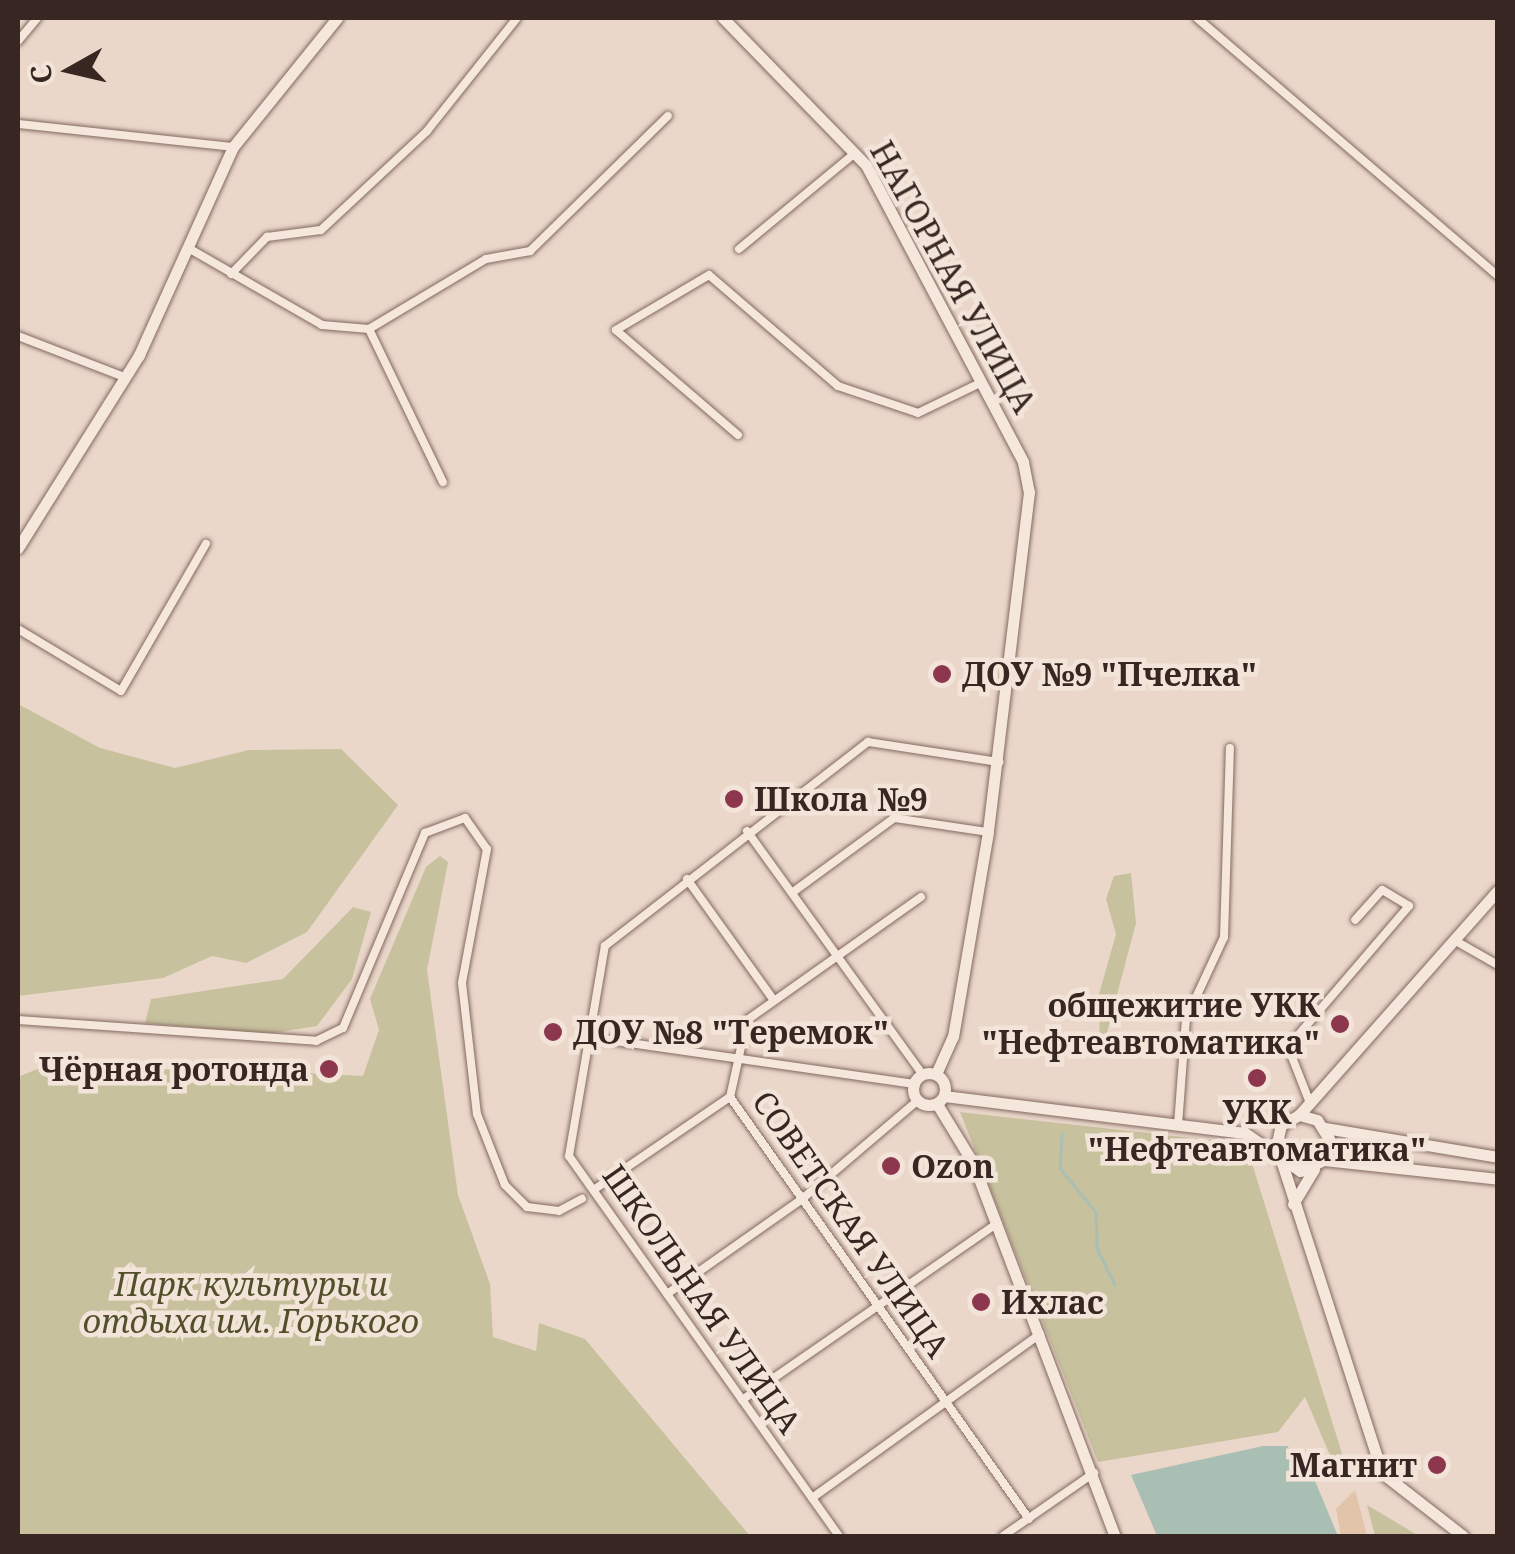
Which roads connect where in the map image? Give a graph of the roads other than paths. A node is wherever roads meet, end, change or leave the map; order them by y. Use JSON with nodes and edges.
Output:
{"nodes":[{"id":1,"x":36,"y":18,"type":"edge"},
{"id":2,"x":336,"y":18,"type":"edge"},
{"id":3,"x":517,"y":18,"type":"edge"},
{"id":4,"x":723,"y":18,"type":"edge"},
{"id":5,"x":1196,"y":18,"type":"edge"},
{"id":6,"x":18,"y":41,"type":"edge"},
{"id":7,"x":668,"y":116,"type":"dead end"},
{"id":8,"x":18,"y":124,"type":"edge"},
{"id":9,"x":233,"y":148,"type":"junction"},
{"id":10,"x":855,"y":153,"type":"junction"},
{"id":11,"x":190,"y":249,"type":"junction"},
{"id":12,"x":739,"y":249,"type":"dead end"},
{"id":13,"x":230,"y":274,"type":"junction"},
{"id":14,"x":1498,"y":276,"type":"edge"},
{"id":15,"x":369,"y":329,"type":"junction"},
{"id":16,"x":18,"y":336,"type":"edge"},
{"id":17,"x":124,"y":377,"type":"junction"},
{"id":18,"x":982,"y":382,"type":"junction"},
{"id":19,"x":738,"y":434,"type":"dead end"},
{"id":20,"x":443,"y":482,"type":"dead end"},
{"id":21,"x":206,"y":544,"type":"dead end"},
{"id":22,"x":18,"y":548,"type":"edge"},
{"id":23,"x":18,"y":629,"type":"edge"},
{"id":24,"x":1230,"y":748,"type":"dead end"},
{"id":25,"x":999,"y":762,"type":"junction"},
{"id":26,"x":747,"y":832,"type":"junction"},
{"id":27,"x":988,"y":832,"type":"junction"},
{"id":28,"x":686,"y":879,"type":"junction"},
{"id":29,"x":1498,"y":890,"type":"edge"},
{"id":30,"x":793,"y":892,"type":"junction"},
{"id":31,"x":920,"y":897,"type":"dead end"},
{"id":32,"x":1355,"y":920,"type":"dead end"},
{"id":33,"x":1454,"y":940,"type":"junction"},
{"id":34,"x":842,"y":957,"type":"junction"},
{"id":35,"x":1498,"y":965,"type":"edge"},
{"id":36,"x":774,"y":999,"type":"junction"},
{"id":37,"x":18,"y":1020,"type":"edge"},
{"id":38,"x":588,"y":1038,"type":"junction"},
{"id":39,"x":738,"y":1061,"type":"junction"},
{"id":40,"x":1335,"y":1069,"type":"junction"},
{"id":41,"x":924,"y":1077,"type":"junction"},
{"id":42,"x":730,"y":1097,"type":"junction"},
{"id":43,"x":940,"y":1100,"type":"junction"},
{"id":44,"x":917,"y":1101,"type":"junction"},
{"id":45,"x":1310,"y":1103,"type":"junction"},
{"id":46,"x":1299,"y":1115,"type":"junction"},
{"id":47,"x":1280,"y":1124,"type":"junction"},
{"id":48,"x":1321,"y":1124,"type":"junction"},
{"id":49,"x":1178,"y":1125,"type":"junction"},
{"id":50,"x":1245,"y":1133,"type":"junction"},
{"id":51,"x":1278,"y":1157,"type":"junction"},
{"id":52,"x":1498,"y":1157,"type":"edge"},
{"id":53,"x":1320,"y":1163,"type":"junction"},
{"id":54,"x":1498,"y":1179,"type":"edge"},
{"id":55,"x":595,"y":1188,"type":"junction"},
{"id":56,"x":582,"y":1199,"type":"dead end"},
{"id":57,"x":802,"y":1199,"type":"junction"},
{"id":58,"x":1294,"y":1204,"type":"junction"},
{"id":59,"x":998,"y":1223,"type":"junction"},
{"id":60,"x":667,"y":1294,"type":"junction"},
{"id":61,"x":878,"y":1306,"type":"junction"},
{"id":62,"x":1041,"y":1333,"type":"junction"},
{"id":63,"x":742,"y":1400,"type":"junction"},
{"id":64,"x":948,"y":1405,"type":"junction"},
{"id":65,"x":1094,"y":1473,"type":"junction"},
{"id":66,"x":812,"y":1498,"type":"junction"},
{"id":67,"x":1029,"y":1519,"type":"junction"},
{"id":68,"x":839,"y":1536,"type":"edge"},
{"id":69,"x":1004,"y":1536,"type":"edge"},
{"id":70,"x":1115,"y":1536,"type":"edge"},
{"id":71,"x":1463,"y":1536,"type":"edge"}],
"edges":[{"from":1,"to":6,"type":"street"},
{"from":2,"to":9,"type":"main road"},
{"from":3,"to":13,"type":"street"},
{"from":4,"to":10,"type":"main road","name":"НАГОРНАЯ УЛИЦА"},
{"from":5,"to":14,"type":"street"},
{"from":7,"to":15,"type":"street"},
{"from":8,"to":9,"type":"street"},
{"from":9,"to":11,"type":"main road"},
{"from":10,"to":12,"type":"street"},
{"from":10,"to":18,"type":"main road","name":"НАГОРНАЯ УЛИЦА"},
{"from":11,"to":13,"type":"street"},
{"from":11,"to":17,"type":"main road"},
{"from":13,"to":15,"type":"street"},
{"from":15,"to":20,"type":"street"},
{"from":16,"to":17,"type":"street"},
{"from":17,"to":22,"type":"main road"},
{"from":18,"to":19,"type":"street"},
{"from":18,"to":25,"type":"main road","name":"НАГОРНАЯ УЛИЦА"},
{"from":21,"to":23,"type":"street"},
{"from":24,"to":49,"type":"street"},
{"from":25,"to":26,"type":"street","name":"ШКОЛЬНАЯ УЛИЦА"},
{"from":25,"to":27,"type":"main road"},
{"from":26,"to":28,"type":"street","name":"ШКОЛЬНАЯ УЛИЦА"},
{"from":26,"to":30,"type":"street"},
{"from":27,"to":30,"type":"street"},
{"from":27,"to":41,"type":"main road"},
{"from":28,"to":36,"type":"street"},
{"from":28,"to":38,"type":"street","name":"ШКОЛЬНАЯ УЛИЦА"},
{"from":29,"to":33,"type":"main road"},
{"from":30,"to":34,"type":"street"},
{"from":31,"to":34,"type":"street","name":"СОВЕТСКАЯ УЛИЦА"},
{"from":32,"to":45,"type":"street"},
{"from":33,"to":35,"type":"street"},
{"from":33,"to":40,"type":"main road"},
{"from":34,"to":36,"type":"street","name":"СОВЕТСКАЯ УЛИЦА"},
{"from":34,"to":41,"type":"street"},
{"from":36,"to":39,"type":"street","name":"СОВЕТСКАЯ УЛИЦА"},
{"from":37,"to":56,"type":"street"},
{"from":38,"to":39,"type":"street"},
{"from":38,"to":55,"type":"street","name":"ШКОЛЬНАЯ УЛИЦА"},
{"from":39,"to":41,"type":"street"},
{"from":39,"to":42,"type":"street","name":"СОВЕТСКАЯ УЛИЦА"},
{"from":40,"to":45,"type":"main road"},
{"from":40,"to":48,"type":"main road"},
{"from":41,"to":43,"type":"main road"},
{"from":41,"to":44,"type":"main road"},
{"from":42,"to":55,"type":"street"},
{"from":42,"to":57,"type":"street","name":"СОВЕТСКАЯ УЛИЦА"},
{"from":43,"to":44,"type":"main road"},
{"from":43,"to":49,"type":"main road"},
{"from":43,"to":59,"type":"main road"},
{"from":44,"to":57,"type":"street"},
{"from":45,"to":46,"type":"main road"},
{"from":46,"to":47,"type":"main road"},
{"from":46,"to":48,"type":"main road"},
{"from":47,"to":50,"type":"main road"},
{"from":47,"to":51,"type":"main road"},
{"from":48,"to":52,"type":"main road"},
{"from":48,"to":53,"type":"main road"},
{"from":49,"to":50,"type":"main road"},
{"from":50,"to":51,"type":"main road"},
{"from":51,"to":53,"type":"main road"},
{"from":51,"to":58,"type":"main road"},
{"from":53,"to":54,"type":"main road"},
{"from":53,"to":58,"type":"main road"},
{"from":55,"to":60,"type":"street","name":"ШКОЛЬНАЯ УЛИЦА"},
{"from":57,"to":60,"type":"street"},
{"from":57,"to":61,"type":"street","name":"СОВЕТСКАЯ УЛИЦА"},
{"from":58,"to":71,"type":"main road"},
{"from":59,"to":61,"type":"street"},
{"from":59,"to":62,"type":"main road"},
{"from":60,"to":63,"type":"street","name":"ШКОЛЬНАЯ УЛИЦА"},
{"from":61,"to":63,"type":"street"},
{"from":61,"to":64,"type":"street","name":"СОВЕТСКАЯ УЛИЦА"},
{"from":62,"to":64,"type":"street"},
{"from":62,"to":65,"type":"main road"},
{"from":63,"to":66,"type":"street","name":"ШКОЛЬНАЯ УЛИЦА"},
{"from":64,"to":66,"type":"street"},
{"from":64,"to":67,"type":"street","name":"СОВЕТСКАЯ УЛИЦА"},
{"from":65,"to":67,"type":"street"},
{"from":65,"to":70,"type":"main road"},
{"from":66,"to":68,"type":"street","name":"ШКОЛЬНАЯ УЛИЦА"},
{"from":67,"to":69,"type":"street"}]}
